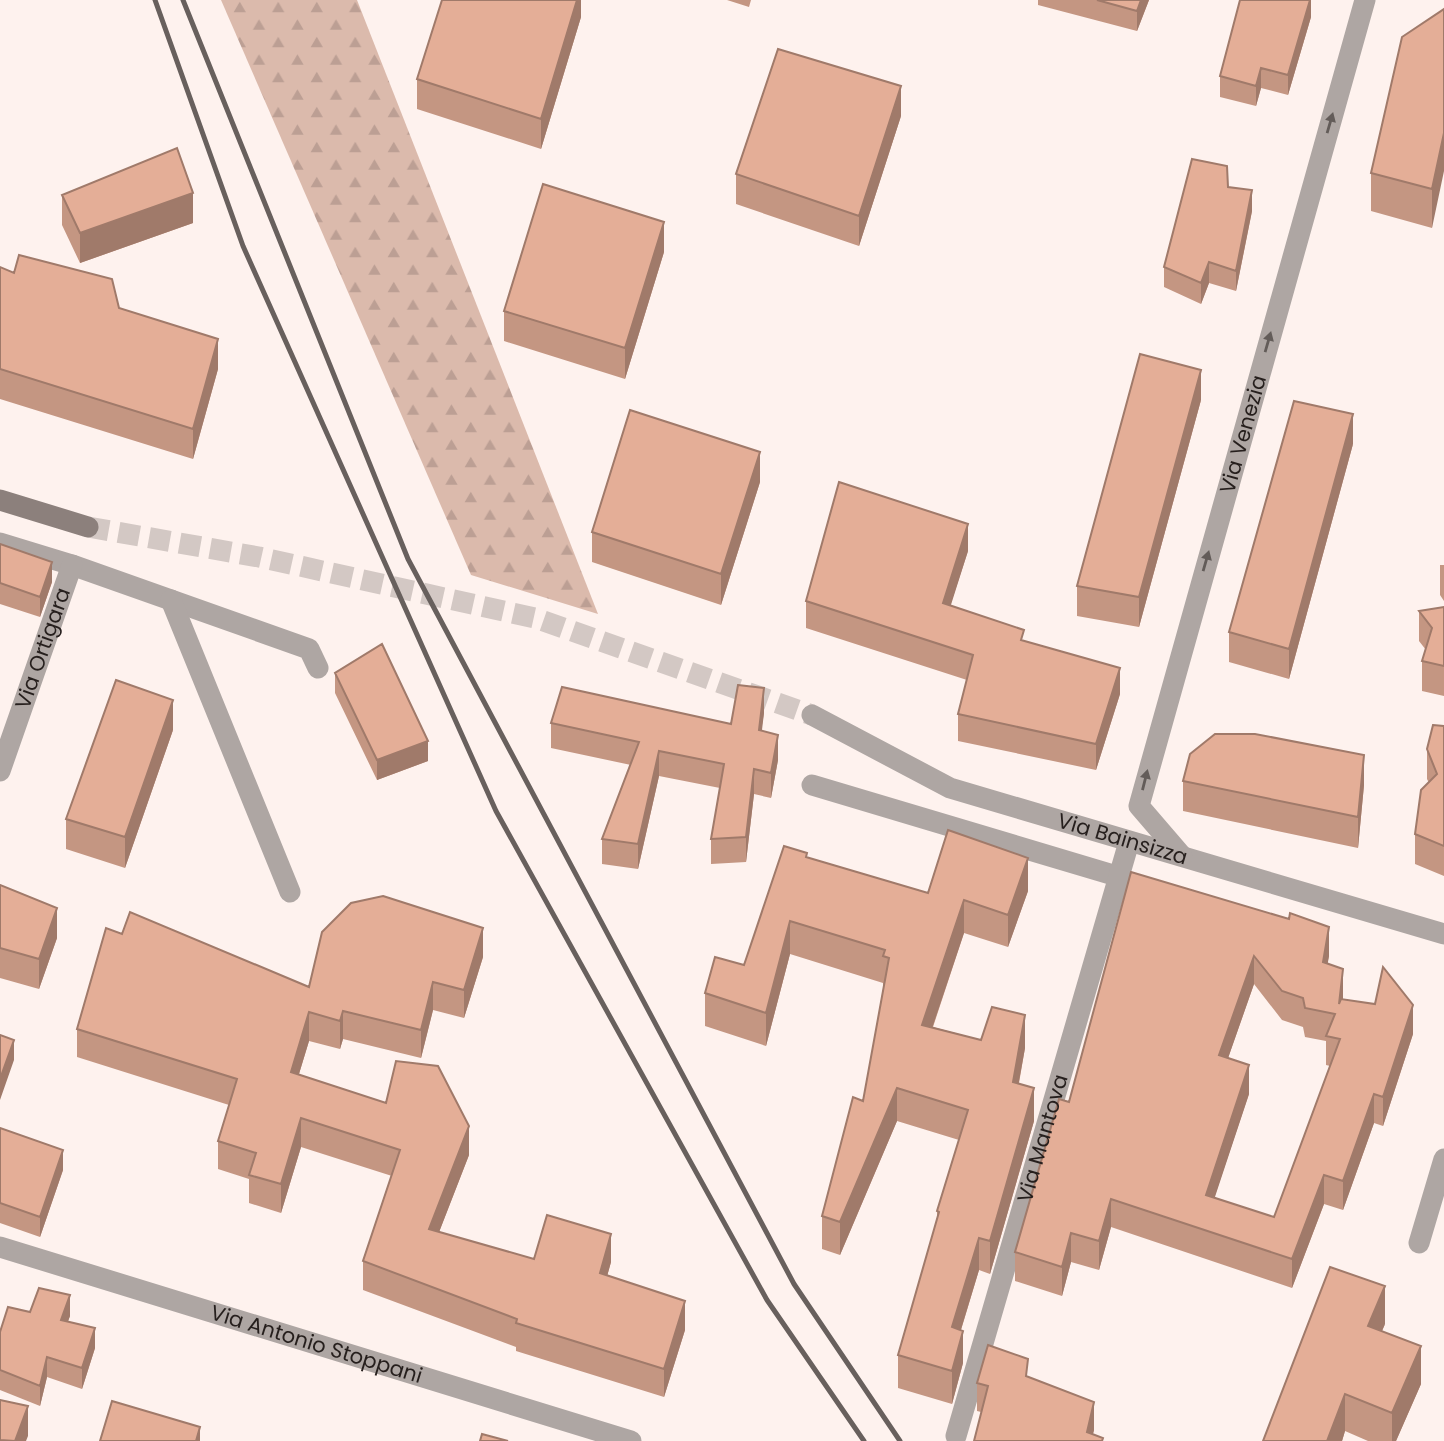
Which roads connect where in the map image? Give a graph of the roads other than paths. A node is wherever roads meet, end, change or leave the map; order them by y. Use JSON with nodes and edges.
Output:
{"nodes":[{"id":1,"x":1365,"y":0,"type":"edge"},
{"id":2,"x":0,"y":500,"type":"edge"},
{"id":3,"x":88,"y":527,"type":"tunnel mouth"},
{"id":4,"x":0,"y":543,"type":"edge"},
{"id":5,"x":72,"y":565,"type":"junction"},
{"id":6,"x":171,"y":600,"type":"junction"},
{"id":7,"x":318,"y":668,"type":"dead end"},
{"id":8,"x":812,"y":715,"type":"tunnel mouth"},
{"id":9,"x":0,"y":771,"type":"edge"},
{"id":10,"x":813,"y":785,"type":"dead end"},
{"id":11,"x":1129,"y":842,"type":"junction"},
{"id":12,"x":1182,"y":856,"type":"junction"},
{"id":13,"x":1120,"y":877,"type":"junction"},
{"id":14,"x":290,"y":892,"type":"dead end"},
{"id":15,"x":1444,"y":934,"type":"edge"},
{"id":16,"x":1444,"y":1159,"type":"edge"},
{"id":17,"x":1419,"y":1243,"type":"dead end"},
{"id":18,"x":0,"y":1247,"type":"edge"},
{"id":19,"x":956,"y":1436,"type":"dead end"},
{"id":20,"x":631,"y":1441,"type":"edge"}],
"edges":[{"from":12,"to":1,"type":"street","name":"Via Venezia","one_way":true},
{"from":2,"to":3,"type":"street"},
{"from":4,"to":5,"type":"street"},
{"from":5,"to":6,"type":"street"},
{"from":5,"to":9,"type":"street","name":"Via Ortigara"},
{"from":6,"to":7,"type":"street"},
{"from":6,"to":14,"type":"street"},
{"from":8,"to":11,"type":"street","name":"Via Bainsizza"},
{"from":10,"to":13,"type":"street"},
{"from":11,"to":12,"type":"street","name":"Via Bainsizza"},
{"from":11,"to":13,"type":"street","name":"Via Mantova"},
{"from":12,"to":15,"type":"street","name":"Via Bainsizza"},
{"from":13,"to":19,"type":"street","name":"Via Mantova"},
{"from":16,"to":17,"type":"street"},
{"from":18,"to":20,"type":"street","name":"Via Antonio Stoppani"}]}
